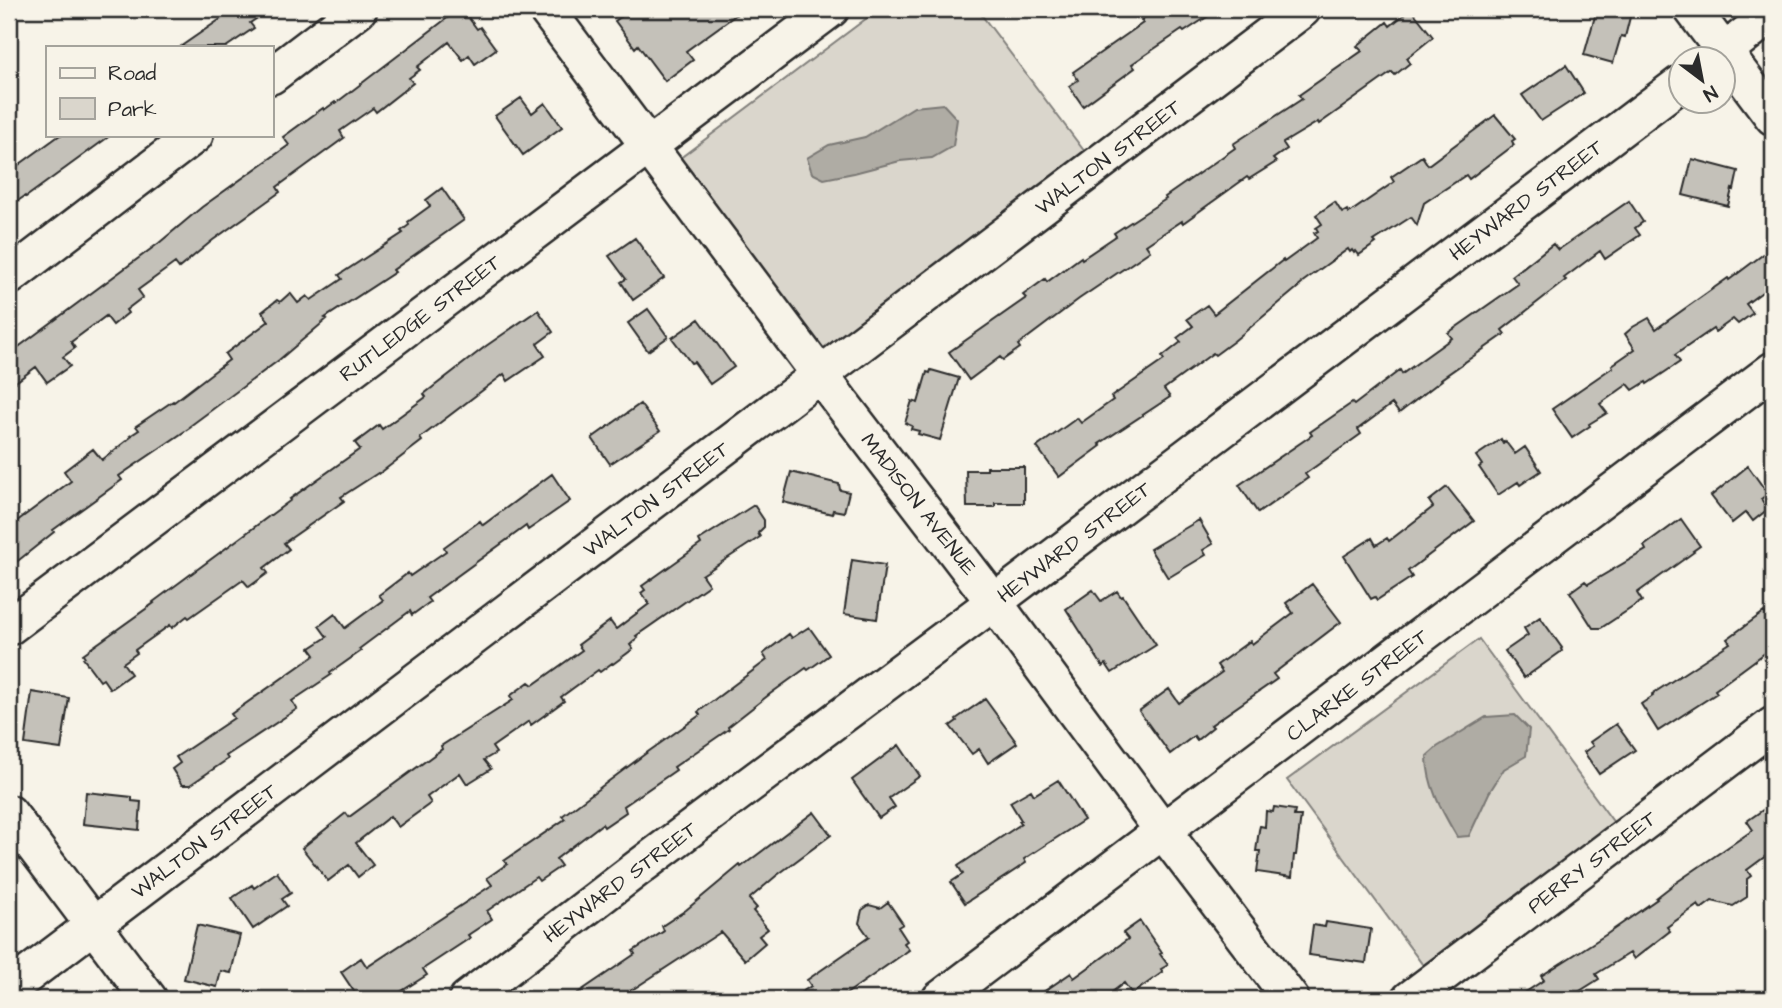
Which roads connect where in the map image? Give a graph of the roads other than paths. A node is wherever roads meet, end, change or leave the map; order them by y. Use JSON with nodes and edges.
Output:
{"nodes":[{"id":1,"x":359,"y":9,"type":"edge"},
{"id":2,"x":546,"y":9,"type":"edge"},
{"id":3,"x":831,"y":9,"type":"edge"},
{"id":4,"x":1303,"y":9,"type":"edge"},
{"id":5,"x":1692,"y":9,"type":"edge"},
{"id":6,"x":1773,"y":13,"type":"edge"},
{"id":7,"x":1714,"y":46,"type":"edge"},
{"id":8,"x":1731,"y":46,"type":"edge"},
{"id":9,"x":273,"y":74,"type":"edge"},
{"id":10,"x":1736,"y":75,"type":"edge"},
{"id":11,"x":1666,"y":95,"type":"edge"},
{"id":12,"x":1773,"y":117,"type":"edge"},
{"id":13,"x":194,"y":136,"type":"edge"},
{"id":14,"x":649,"y":145,"type":"junction"},
{"id":15,"x":9,"y":277,"type":"edge"},
{"id":16,"x":1773,"y":370,"type":"edge"},
{"id":17,"x":820,"y":375,"type":"junction"},
{"id":18,"x":994,"y":602,"type":"junction"},
{"id":19,"x":9,"y":627,"type":"edge"},
{"id":20,"x":1773,"y":724,"type":"edge"},
{"id":21,"x":9,"y":813,"type":"edge"},
{"id":22,"x":1163,"y":831,"type":"junction"},
{"id":23,"x":93,"y":926,"type":"junction"},
{"id":24,"x":9,"y":989,"type":"edge"},
{"id":25,"x":149,"y":999,"type":"edge"},
{"id":26,"x":467,"y":999,"type":"edge"},
{"id":27,"x":940,"y":999,"type":"edge"},
{"id":28,"x":1292,"y":999,"type":"edge"},
{"id":29,"x":1410,"y":999,"type":"edge"}],
"edges":[{"from":1,"to":9,"type":"street"},
{"from":2,"to":14,"type":"street","name":"MADISON AVENUE"},
{"from":3,"to":14,"type":"street","name":"RUTLEDGE STREET"},
{"from":4,"to":17,"type":"street","name":"WALTON STREET"},
{"from":5,"to":7,"type":"street"},
{"from":6,"to":8,"type":"street"},
{"from":10,"to":12,"type":"street"},
{"from":11,"to":18,"type":"street","name":"HEYWARD STREET"},
{"from":13,"to":15,"type":"street"},
{"from":14,"to":17,"type":"street","name":"MADISON AVENUE"},
{"from":14,"to":19,"type":"street","name":"RUTLEDGE STREET"},
{"from":16,"to":22,"type":"street","name":"CLARKE STREET"},
{"from":17,"to":18,"type":"street","name":"MADISON AVENUE"},
{"from":17,"to":23,"type":"street","name":"WALTON STREET"},
{"from":18,"to":22,"type":"street","name":"MADISON AVENUE"},
{"from":18,"to":26,"type":"street","name":"HEYWARD STREET"},
{"from":20,"to":29,"type":"street","name":"PERRY STREET"},
{"from":21,"to":23,"type":"street"},
{"from":22,"to":27,"type":"street","name":"CLARKE STREET"},
{"from":22,"to":28,"type":"street","name":"MADISON AVENUE"},
{"from":23,"to":24,"type":"street","name":"WALTON STREET"},
{"from":23,"to":25,"type":"street"}]}
